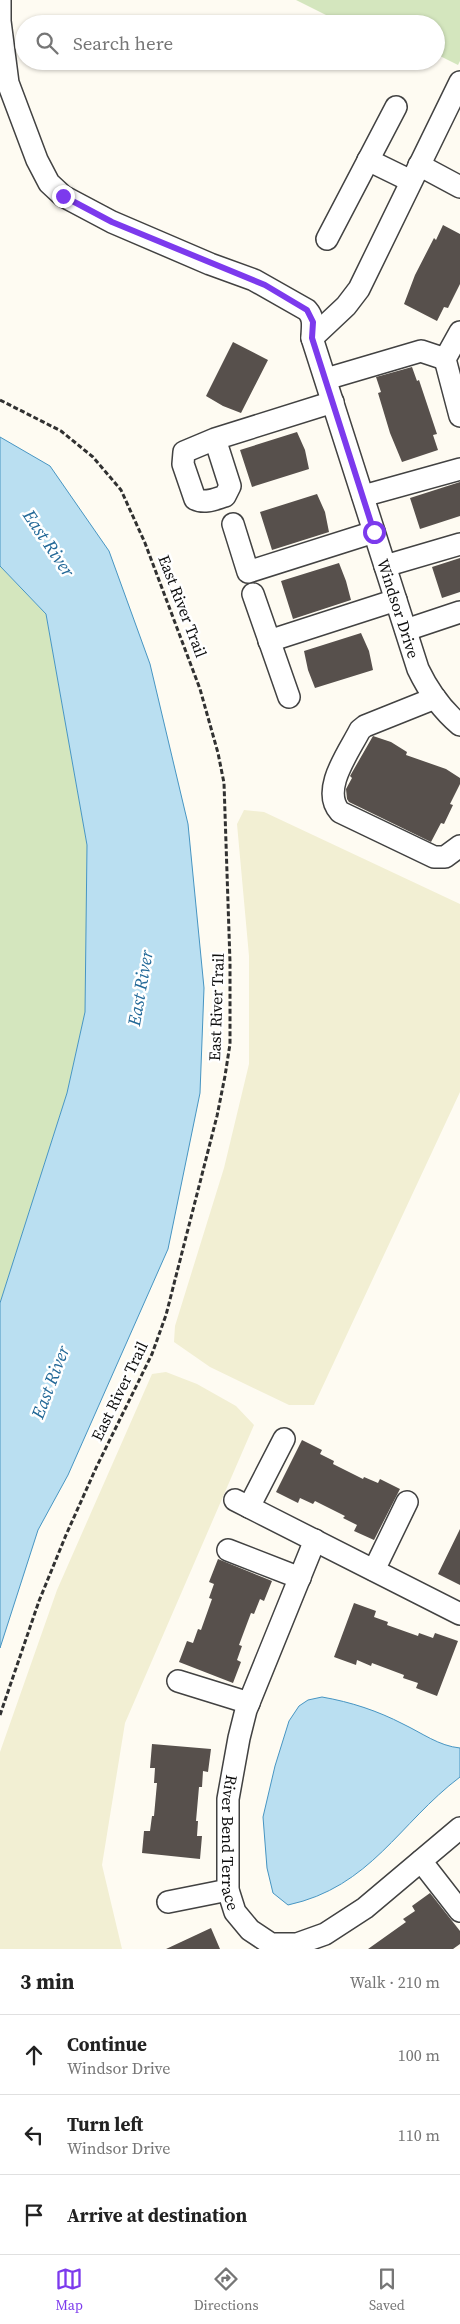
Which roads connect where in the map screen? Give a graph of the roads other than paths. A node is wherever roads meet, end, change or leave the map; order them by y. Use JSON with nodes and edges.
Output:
{"nodes":[{"id":1,"x":0,"y":0,"type":"edge"},
{"id":2,"x":458,"y":89,"type":"edge"},
{"id":3,"x":396,"y":106,"type":"dead end"},
{"id":4,"x":368,"y":160,"type":"junction"},
{"id":5,"x":415,"y":173,"type":"junction"},
{"id":6,"x":460,"y":187,"type":"edge"},
{"id":7,"x":327,"y":239,"type":"dead end"},
{"id":8,"x":460,"y":332,"type":"edge"},
{"id":9,"x":312,"y":338,"type":"junction"},
{"id":10,"x":445,"y":359,"type":"junction"},
{"id":11,"x":326,"y":379,"type":"junction"},
{"id":12,"x":333,"y":402,"type":"junction"},
{"id":13,"x":460,"y":416,"type":"edge"},
{"id":14,"x":215,"y":439,"type":"dead end"},
{"id":15,"x":460,"y":469,"type":"edge"},
{"id":16,"x":363,"y":496,"type":"junction"},
{"id":17,"x":233,"y":524,"type":"dead end"},
{"id":18,"x":374,"y":532,"type":"junction"},
{"id":19,"x":460,"y":544,"type":"edge"},
{"id":20,"x":386,"y":566,"type":"junction"},
{"id":21,"x":254,"y":594,"type":"dead end"},
{"id":22,"x":396,"y":600,"type":"junction"},
{"id":23,"x":460,"y":612,"type":"edge"},
{"id":24,"x":406,"y":630,"type":"junction"},
{"id":25,"x":269,"y":641,"type":"junction"},
{"id":26,"x":289,"y":697,"type":"dead end"},
{"id":27,"x":435,"y":698,"type":"junction"},
{"id":28,"x":460,"y":725,"type":"edge"},
{"id":29,"x":460,"y":846,"type":"edge"},
{"id":30,"x":284,"y":1439,"type":"dead end"},
{"id":31,"x":407,"y":1502,"type":"dead end"},
{"id":32,"x":315,"y":1540,"type":"junction"},
{"id":33,"x":228,"y":1550,"type":"dead end"},
{"id":34,"x":374,"y":1570,"type":"junction"},
{"id":35,"x":300,"y":1578,"type":"junction"},
{"id":36,"x":460,"y":1614,"type":"edge"},
{"id":37,"x":178,"y":1680,"type":"dead end"},
{"id":38,"x":250,"y":1703,"type":"junction"},
{"id":39,"x":460,"y":1828,"type":"edge"},
{"id":40,"x":421,"y":1861,"type":"junction"},
{"id":41,"x":228,"y":1890,"type":"junction"},
{"id":42,"x":168,"y":1902,"type":"dead end"},
{"id":43,"x":460,"y":1912,"type":"edge"},
{"id":44,"x":321,"y":1943,"type":"edge"},
{"id":45,"x":272,"y":1946,"type":"edge"}],
"edges":[{"from":1,"to":9,"type":"street","name":"Windsor Drive"},
{"from":2,"to":5,"type":"street"},
{"from":3,"to":4,"type":"street"},
{"from":4,"to":5,"type":"street"},
{"from":4,"to":7,"type":"street"},
{"from":5,"to":6,"type":"street"},
{"from":5,"to":9,"type":"street"},
{"from":8,"to":10,"type":"street"},
{"from":9,"to":11,"type":"street","name":"Windsor Drive"},
{"from":10,"to":11,"type":"street"},
{"from":10,"to":13,"type":"street"},
{"from":11,"to":12,"type":"street","name":"Windsor Drive"},
{"from":12,"to":14,"type":"street"},
{"from":12,"to":16,"type":"street","name":"Windsor Drive"},
{"from":15,"to":16,"type":"street"},
{"from":16,"to":18,"type":"street","name":"Windsor Drive"},
{"from":17,"to":18,"type":"street"},
{"from":18,"to":20,"type":"street","name":"Windsor Drive"},
{"from":19,"to":20,"type":"street"},
{"from":20,"to":22,"type":"street","name":"Windsor Drive"},
{"from":21,"to":25,"type":"street"},
{"from":22,"to":24,"type":"street","name":"Windsor Drive"},
{"from":22,"to":25,"type":"street"},
{"from":23,"to":24,"type":"street"},
{"from":24,"to":27,"type":"street","name":"Windsor Drive"},
{"from":25,"to":26,"type":"street"},
{"from":27,"to":28,"type":"street","name":"Windsor Drive"},
{"from":27,"to":29,"type":"street"},
{"from":30,"to":32,"type":"street"},
{"from":31,"to":34,"type":"street"},
{"from":32,"to":34,"type":"street"},
{"from":32,"to":35,"type":"street","name":"River Bend Terrace"},
{"from":33,"to":35,"type":"street"},
{"from":34,"to":36,"type":"street"},
{"from":35,"to":38,"type":"street","name":"River Bend Terrace"},
{"from":37,"to":38,"type":"street"},
{"from":38,"to":41,"type":"street","name":"River Bend Terrace"},
{"from":39,"to":40,"type":"street","name":"River Bend Terrace"},
{"from":40,"to":43,"type":"street"},
{"from":40,"to":44,"type":"street","name":"River Bend Terrace"},
{"from":41,"to":42,"type":"street"},
{"from":41,"to":45,"type":"street","name":"River Bend Terrace"},
{"from":44,"to":45,"type":"street","name":"River Bend Terrace"}]}
